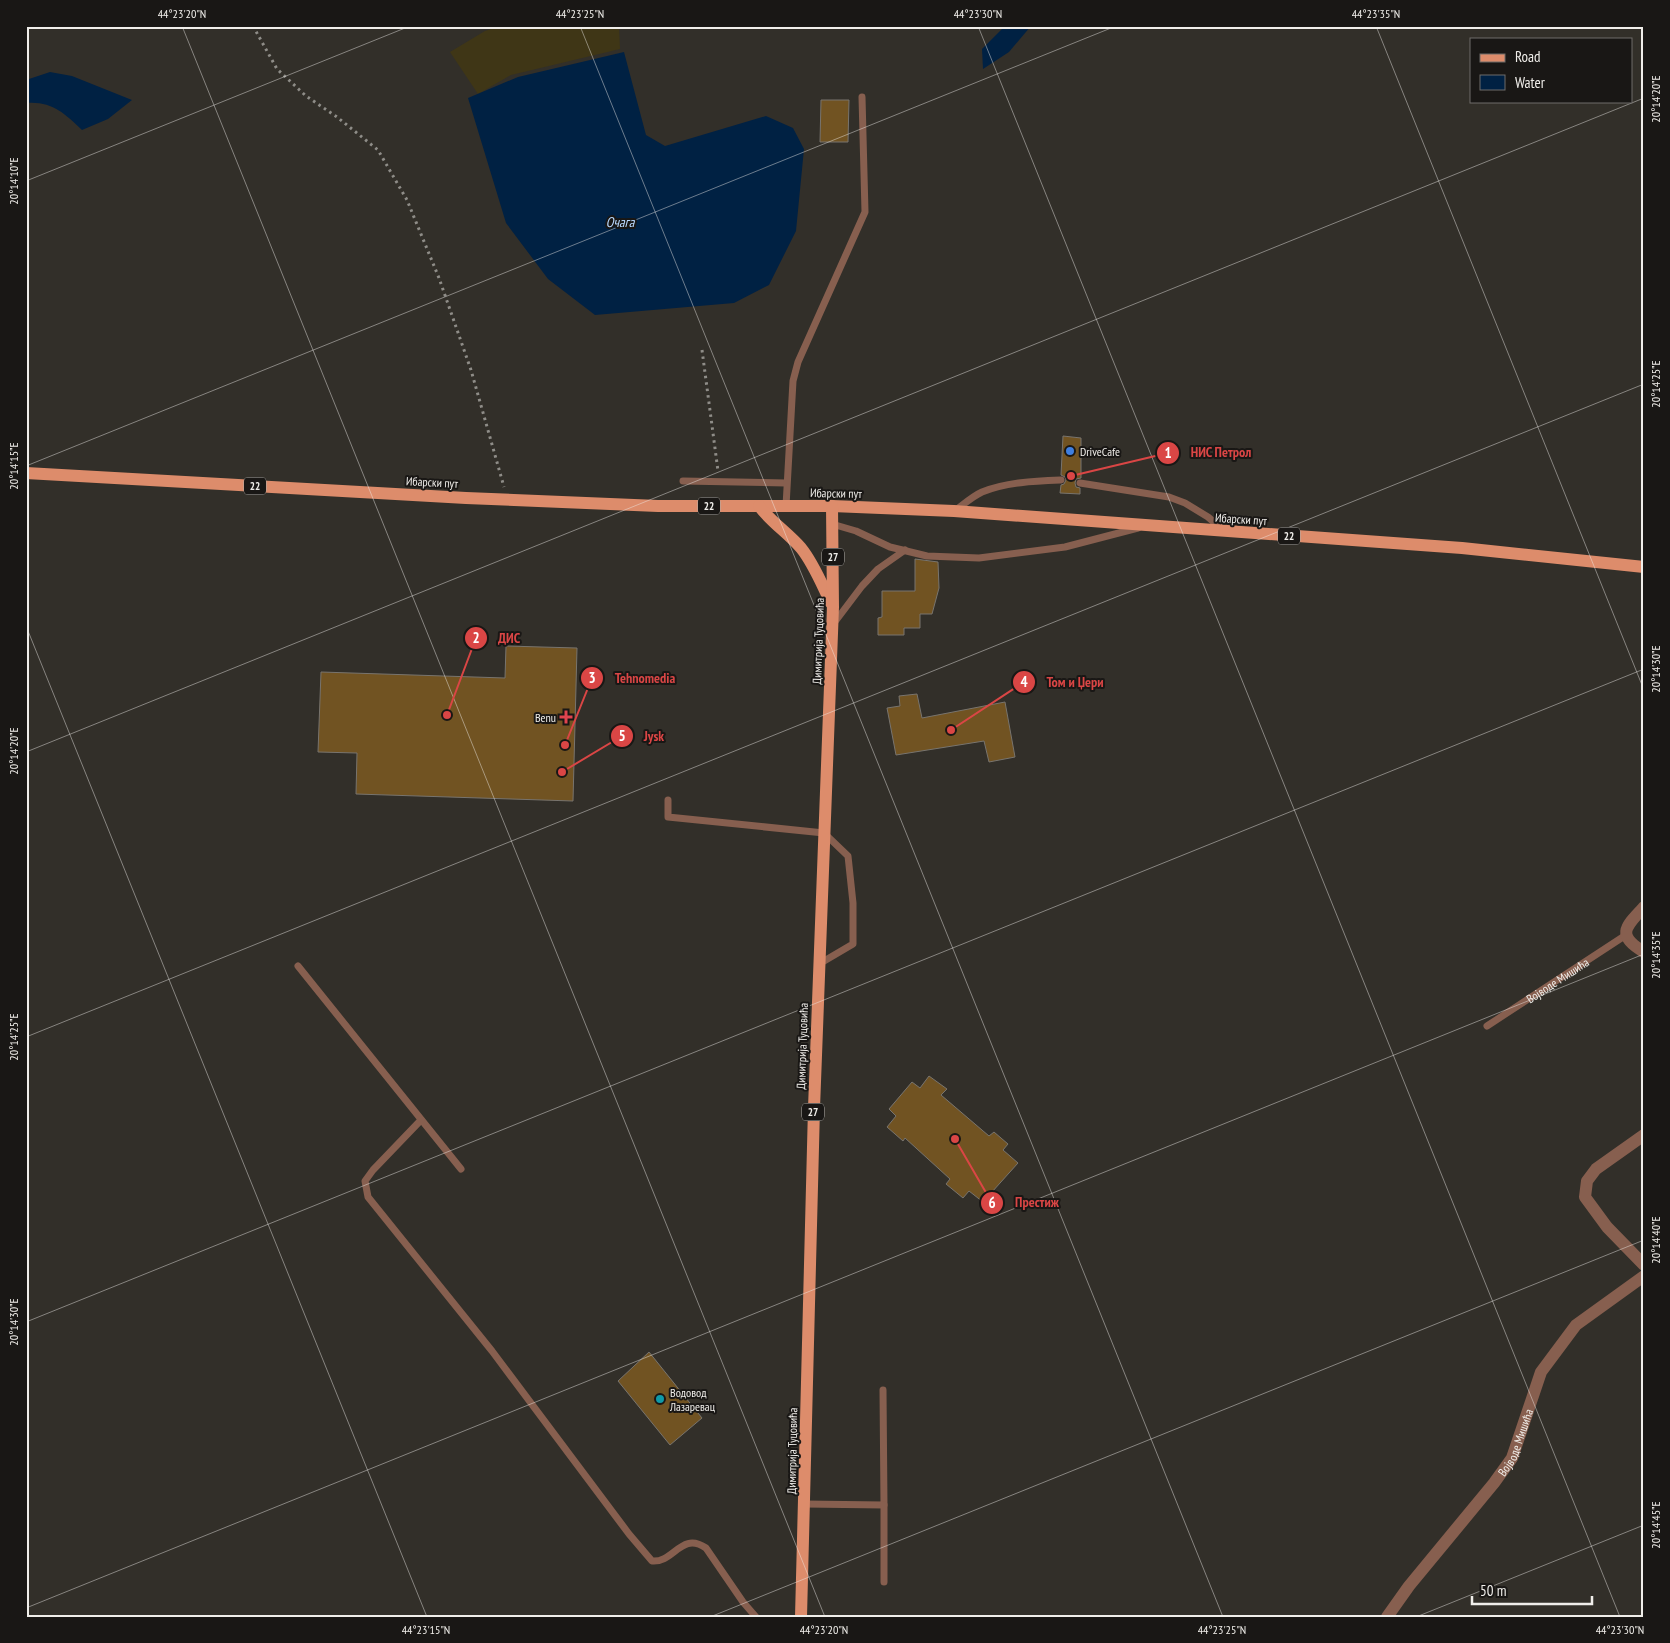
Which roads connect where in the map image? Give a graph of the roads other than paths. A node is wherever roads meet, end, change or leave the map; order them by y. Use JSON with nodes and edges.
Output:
{"nodes":[{"id":1,"x":862,"y":97,"type":"dead end"},
{"id":2,"x":26,"y":473,"type":"edge"},
{"id":3,"x":1061,"y":480,"type":"dead end"},
{"id":4,"x":683,"y":481,"type":"dead end"},
{"id":5,"x":786,"y":483,"type":"junction"},
{"id":6,"x":1080,"y":483,"type":"dead end"},
{"id":7,"x":759,"y":506,"type":"junction"},
{"id":8,"x":786,"y":506,"type":"junction"},
{"id":9,"x":832,"y":506,"type":"junction"},
{"id":10,"x":954,"y":511,"type":"junction"},
{"id":11,"x":832,"y":524,"type":"junction"},
{"id":12,"x":1146,"y":526,"type":"junction"},
{"id":13,"x":1225,"y":532,"type":"junction"},
{"id":14,"x":905,"y":550,"type":"junction"},
{"id":15,"x":1644,"y":567,"type":"edge"},
{"id":16,"x":833,"y":607,"type":"junction"},
{"id":17,"x":832,"y":625,"type":"junction"},
{"id":18,"x":668,"y":800,"type":"dead end"},
{"id":19,"x":824,"y":833,"type":"junction"},
{"id":20,"x":1644,"y":907,"type":"edge"},
{"id":21,"x":1626,"y":935,"type":"junction"},
{"id":22,"x":1644,"y":952,"type":"edge"},
{"id":23,"x":819,"y":964,"type":"junction"},
{"id":24,"x":298,"y":966,"type":"dead end"},
{"id":25,"x":1487,"y":1026,"type":"dead end"},
{"id":26,"x":421,"y":1120,"type":"junction"},
{"id":27,"x":1644,"y":1135,"type":"edge"},
{"id":28,"x":461,"y":1169,"type":"dead end"},
{"id":29,"x":1644,"y":1265,"type":"edge"},
{"id":30,"x":1644,"y":1276,"type":"edge"},
{"id":31,"x":883,"y":1390,"type":"dead end"},
{"id":32,"x":804,"y":1504,"type":"junction"},
{"id":33,"x":884,"y":1504,"type":"junction"},
{"id":34,"x":884,"y":1582,"type":"dead end"},
{"id":35,"x":756,"y":1617,"type":"edge"},
{"id":36,"x":801,"y":1617,"type":"edge"},
{"id":37,"x":1386,"y":1617,"type":"edge"}],
"edges":[{"from":1,"to":5,"type":"lane"},
{"from":2,"to":7,"type":"main road","name":"Ибарски пут","number":"22"},
{"from":3,"to":10,"type":"lane"},
{"from":4,"to":5,"type":"lane"},
{"from":5,"to":8,"type":"lane"},
{"from":6,"to":13,"type":"lane"},
{"from":7,"to":8,"type":"main road","name":"Ибарски пут","number":"22"},
{"from":7,"to":16,"type":"main road"},
{"from":8,"to":9,"type":"main road","name":"Ибарски пут","number":"22"},
{"from":9,"to":10,"type":"main road","name":"Ибарски пут","number":"22"},
{"from":9,"to":11,"type":"main road","name":"Димитрија Туцовића","number":"27"},
{"from":10,"to":12,"type":"main road","name":"Ибарски пут","number":"22"},
{"from":11,"to":14,"type":"lane"},
{"from":11,"to":16,"type":"main road","name":"Димитрија Туцовића","number":"27"},
{"from":12,"to":13,"type":"main road","name":"Ибарски пут","number":"22"},
{"from":12,"to":14,"type":"lane"},
{"from":13,"to":15,"type":"main road","name":"Ибарски пут","number":"22"},
{"from":14,"to":17,"type":"lane"},
{"from":16,"to":17,"type":"main road","name":"Димитрија Туцовића","number":"27"},
{"from":17,"to":19,"type":"main road","name":"Димитрија Туцовића","number":"27"},
{"from":18,"to":19,"type":"lane"},
{"from":19,"to":23,"type":"main road","name":"Димитрија Туцовића","number":"27"},
{"from":19,"to":23,"type":"lane"},
{"from":20,"to":21,"type":"street","name":"Војводе Мишића"},
{"from":21,"to":22,"type":"street"},
{"from":21,"to":25,"type":"lane","name":"Војводе Мишића"},
{"from":23,"to":32,"type":"main road","name":"Димитрија Туцовића","number":"27"},
{"from":24,"to":26,"type":"lane"},
{"from":26,"to":28,"type":"lane"},
{"from":26,"to":35,"type":"lane"},
{"from":27,"to":29,"type":"street"},
{"from":30,"to":37,"type":"street","name":"Војводе Мишића"},
{"from":31,"to":33,"type":"lane"},
{"from":32,"to":33,"type":"lane"},
{"from":32,"to":36,"type":"main road","name":"Димитрија Туцовића","number":"27"},
{"from":33,"to":34,"type":"lane"}]}
